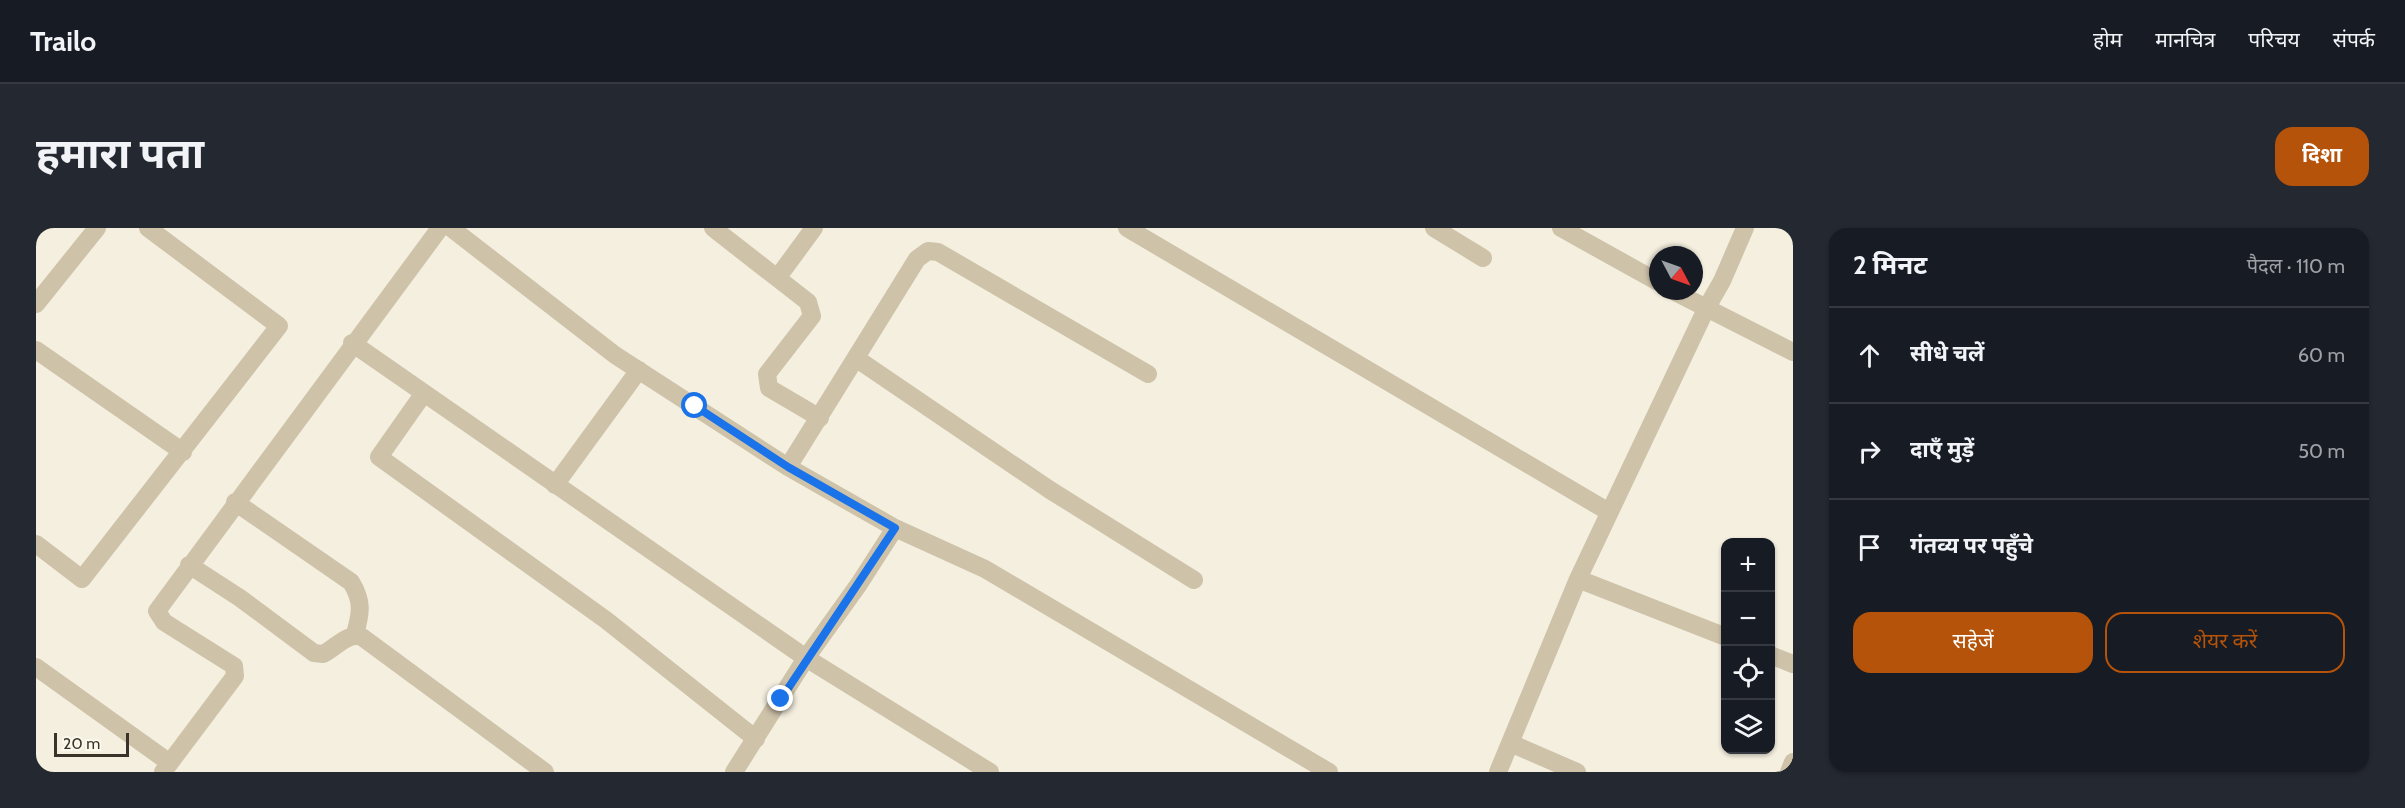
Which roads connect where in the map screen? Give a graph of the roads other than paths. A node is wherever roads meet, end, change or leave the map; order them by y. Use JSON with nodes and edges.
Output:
{"nodes":[{"id":1,"x":97,"y":228,"type":"edge"},
{"id":2,"x":148,"y":228,"type":"edge"},
{"id":3,"x":440,"y":228,"type":"edge"},
{"id":4,"x":451,"y":228,"type":"edge"},
{"id":5,"x":713,"y":228,"type":"edge"},
{"id":6,"x":814,"y":228,"type":"edge"},
{"id":7,"x":1127,"y":228,"type":"edge"},
{"id":8,"x":1434,"y":228,"type":"edge"},
{"id":9,"x":1561,"y":228,"type":"edge"},
{"id":10,"x":1745,"y":228,"type":"edge"},
{"id":11,"x":1483,"y":258,"type":"dead end"},
{"id":12,"x":778,"y":277,"type":"junction"},
{"id":13,"x":1649,"y":277,"type":"edge"},
{"id":14,"x":1690,"y":300,"type":"edge"},
{"id":15,"x":36,"y":304,"type":"edge"},
{"id":16,"x":1706,"y":309,"type":"junction"},
{"id":17,"x":352,"y":343,"type":"junction"},
{"id":18,"x":36,"y":350,"type":"edge"},
{"id":19,"x":1793,"y":352,"type":"edge"},
{"id":20,"x":857,"y":359,"type":"junction"},
{"id":21,"x":639,"y":370,"type":"junction"},
{"id":22,"x":1148,"y":374,"type":"dead end"},
{"id":23,"x":424,"y":393,"type":"junction"},
{"id":24,"x":820,"y":418,"type":"junction"},
{"id":25,"x":183,"y":452,"type":"junction"},
{"id":26,"x":788,"y":467,"type":"junction"},
{"id":27,"x":555,"y":485,"type":"junction"},
{"id":28,"x":235,"y":502,"type":"junction"},
{"id":29,"x":1609,"y":512,"type":"junction"},
{"id":30,"x":895,"y":528,"type":"junction"},
{"id":31,"x":36,"y":544,"type":"edge"},
{"id":32,"x":189,"y":565,"type":"junction"},
{"id":33,"x":1578,"y":579,"type":"junction"},
{"id":34,"x":1194,"y":580,"type":"dead end"},
{"id":35,"x":355,"y":634,"type":"junction"},
{"id":36,"x":1721,"y":635,"type":"edge"},
{"id":37,"x":1775,"y":657,"type":"edge"},
{"id":38,"x":806,"y":658,"type":"junction"},
{"id":39,"x":1793,"y":664,"type":"edge"},
{"id":40,"x":36,"y":667,"type":"edge"},
{"id":41,"x":756,"y":739,"type":"junction"},
{"id":42,"x":1510,"y":743,"type":"junction"},
{"id":43,"x":1793,"y":762,"type":"edge"},
{"id":44,"x":166,"y":768,"type":"edge"},
{"id":45,"x":1324,"y":771,"type":"edge"},
{"id":46,"x":545,"y":772,"type":"edge"},
{"id":47,"x":734,"y":772,"type":"edge"},
{"id":48,"x":990,"y":772,"type":"edge"},
{"id":49,"x":1498,"y":772,"type":"edge"},
{"id":50,"x":1577,"y":772,"type":"edge"},
{"id":51,"x":1789,"y":772,"type":"edge"}],
"edges":[{"from":1,"to":15,"type":"street"},
{"from":2,"to":25,"type":"street"},
{"from":3,"to":17,"type":"street"},
{"from":4,"to":21,"type":"street"},
{"from":5,"to":12,"type":"street"},
{"from":6,"to":12,"type":"street"},
{"from":7,"to":29,"type":"street"},
{"from":8,"to":11,"type":"street"},
{"from":9,"to":13,"type":"street"},
{"from":10,"to":16,"type":"street"},
{"from":12,"to":24,"type":"street"},
{"from":14,"to":16,"type":"street"},
{"from":16,"to":19,"type":"street"},
{"from":16,"to":29,"type":"street"},
{"from":17,"to":23,"type":"street"},
{"from":17,"to":28,"type":"street"},
{"from":18,"to":25,"type":"street"},
{"from":20,"to":22,"type":"street"},
{"from":20,"to":24,"type":"street"},
{"from":20,"to":34,"type":"street"},
{"from":21,"to":26,"type":"street"},
{"from":21,"to":27,"type":"street"},
{"from":23,"to":27,"type":"street"},
{"from":23,"to":41,"type":"street"},
{"from":24,"to":26,"type":"street"},
{"from":25,"to":31,"type":"street"},
{"from":26,"to":30,"type":"street"},
{"from":27,"to":38,"type":"street"},
{"from":28,"to":32,"type":"street"},
{"from":28,"to":35,"type":"street"},
{"from":29,"to":33,"type":"street"},
{"from":30,"to":38,"type":"street"},
{"from":30,"to":45,"type":"street"},
{"from":32,"to":35,"type":"street"},
{"from":32,"to":44,"type":"street"},
{"from":33,"to":36,"type":"street"},
{"from":33,"to":42,"type":"street"},
{"from":35,"to":46,"type":"street"},
{"from":37,"to":39,"type":"street"},
{"from":38,"to":41,"type":"street"},
{"from":38,"to":48,"type":"street"},
{"from":40,"to":44,"type":"street"},
{"from":41,"to":47,"type":"street"},
{"from":42,"to":49,"type":"street"},
{"from":42,"to":50,"type":"street"},
{"from":43,"to":51,"type":"street"}]}
